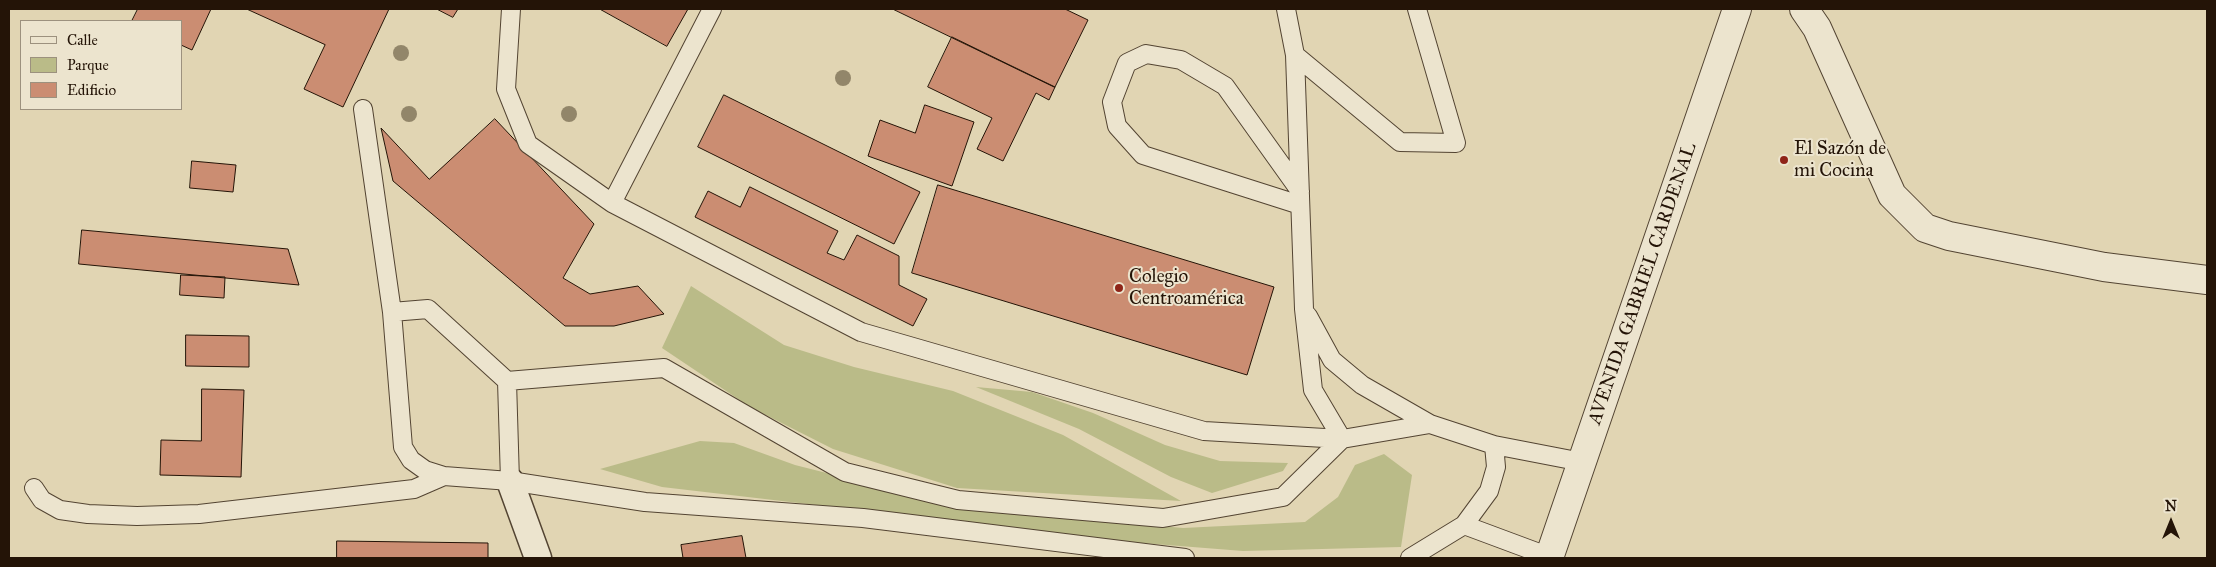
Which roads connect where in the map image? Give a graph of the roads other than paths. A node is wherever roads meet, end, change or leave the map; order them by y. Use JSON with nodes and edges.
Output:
{"nodes":[{"id":1,"x":511,"y":9,"type":"edge"},
{"id":2,"x":712,"y":9,"type":"edge"},
{"id":3,"x":1286,"y":9,"type":"edge"},
{"id":4,"x":1417,"y":9,"type":"edge"},
{"id":5,"x":1737,"y":9,"type":"edge"},
{"id":6,"x":1804,"y":9,"type":"edge"},
{"id":7,"x":1295,"y":55,"type":"junction"},
{"id":8,"x":363,"y":109,"type":"dead end"},
{"id":9,"x":1300,"y":198,"type":"junction"},
{"id":10,"x":612,"y":202,"type":"junction"},
{"id":11,"x":2207,"y":280,"type":"edge"},
{"id":12,"x":1304,"y":309,"type":"junction"},
{"id":13,"x":392,"y":312,"type":"junction"},
{"id":14,"x":507,"y":381,"type":"junction"},
{"id":15,"x":1430,"y":424,"type":"junction"},
{"id":16,"x":1342,"y":439,"type":"junction"},
{"id":17,"x":1494,"y":445,"type":"junction"},
{"id":18,"x":1582,"y":462,"type":"junction"},
{"id":19,"x":444,"y":476,"type":"junction"},
{"id":20,"x":510,"y":481,"type":"junction"},
{"id":21,"x":34,"y":488,"type":"dead end"},
{"id":22,"x":1464,"y":525,"type":"junction"},
{"id":23,"x":538,"y":558,"type":"edge"},
{"id":24,"x":1185,"y":558,"type":"edge"},
{"id":25,"x":1410,"y":558,"type":"edge"},
{"id":26,"x":1550,"y":558,"type":"edge"}],
"edges":[{"from":1,"to":10,"type":"lane"},
{"from":2,"to":10,"type":"lane"},
{"from":3,"to":7,"type":"lane"},
{"from":4,"to":7,"type":"lane"},
{"from":5,"to":18,"type":"street","name":"AVENIDA GABRIEL CARDENAL"},
{"from":6,"to":11,"type":"street"},
{"from":7,"to":9,"type":"lane"},
{"from":8,"to":13,"type":"lane"},
{"from":9,"to":9,"type":"lane"},
{"from":9,"to":12,"type":"lane"},
{"from":10,"to":16,"type":"lane"},
{"from":12,"to":15,"type":"lane"},
{"from":12,"to":16,"type":"lane"},
{"from":13,"to":14,"type":"lane"},
{"from":13,"to":19,"type":"lane"},
{"from":14,"to":16,"type":"lane"},
{"from":14,"to":20,"type":"lane"},
{"from":15,"to":16,"type":"lane"},
{"from":15,"to":17,"type":"lane"},
{"from":17,"to":18,"type":"lane"},
{"from":17,"to":22,"type":"lane"},
{"from":18,"to":26,"type":"street","name":"AVENIDA GABRIEL CARDENAL"},
{"from":19,"to":20,"type":"lane"},
{"from":19,"to":21,"type":"lane"},
{"from":20,"to":23,"type":"street"},
{"from":20,"to":24,"type":"lane"},
{"from":22,"to":25,"type":"lane"},
{"from":22,"to":26,"type":"lane"}]}
